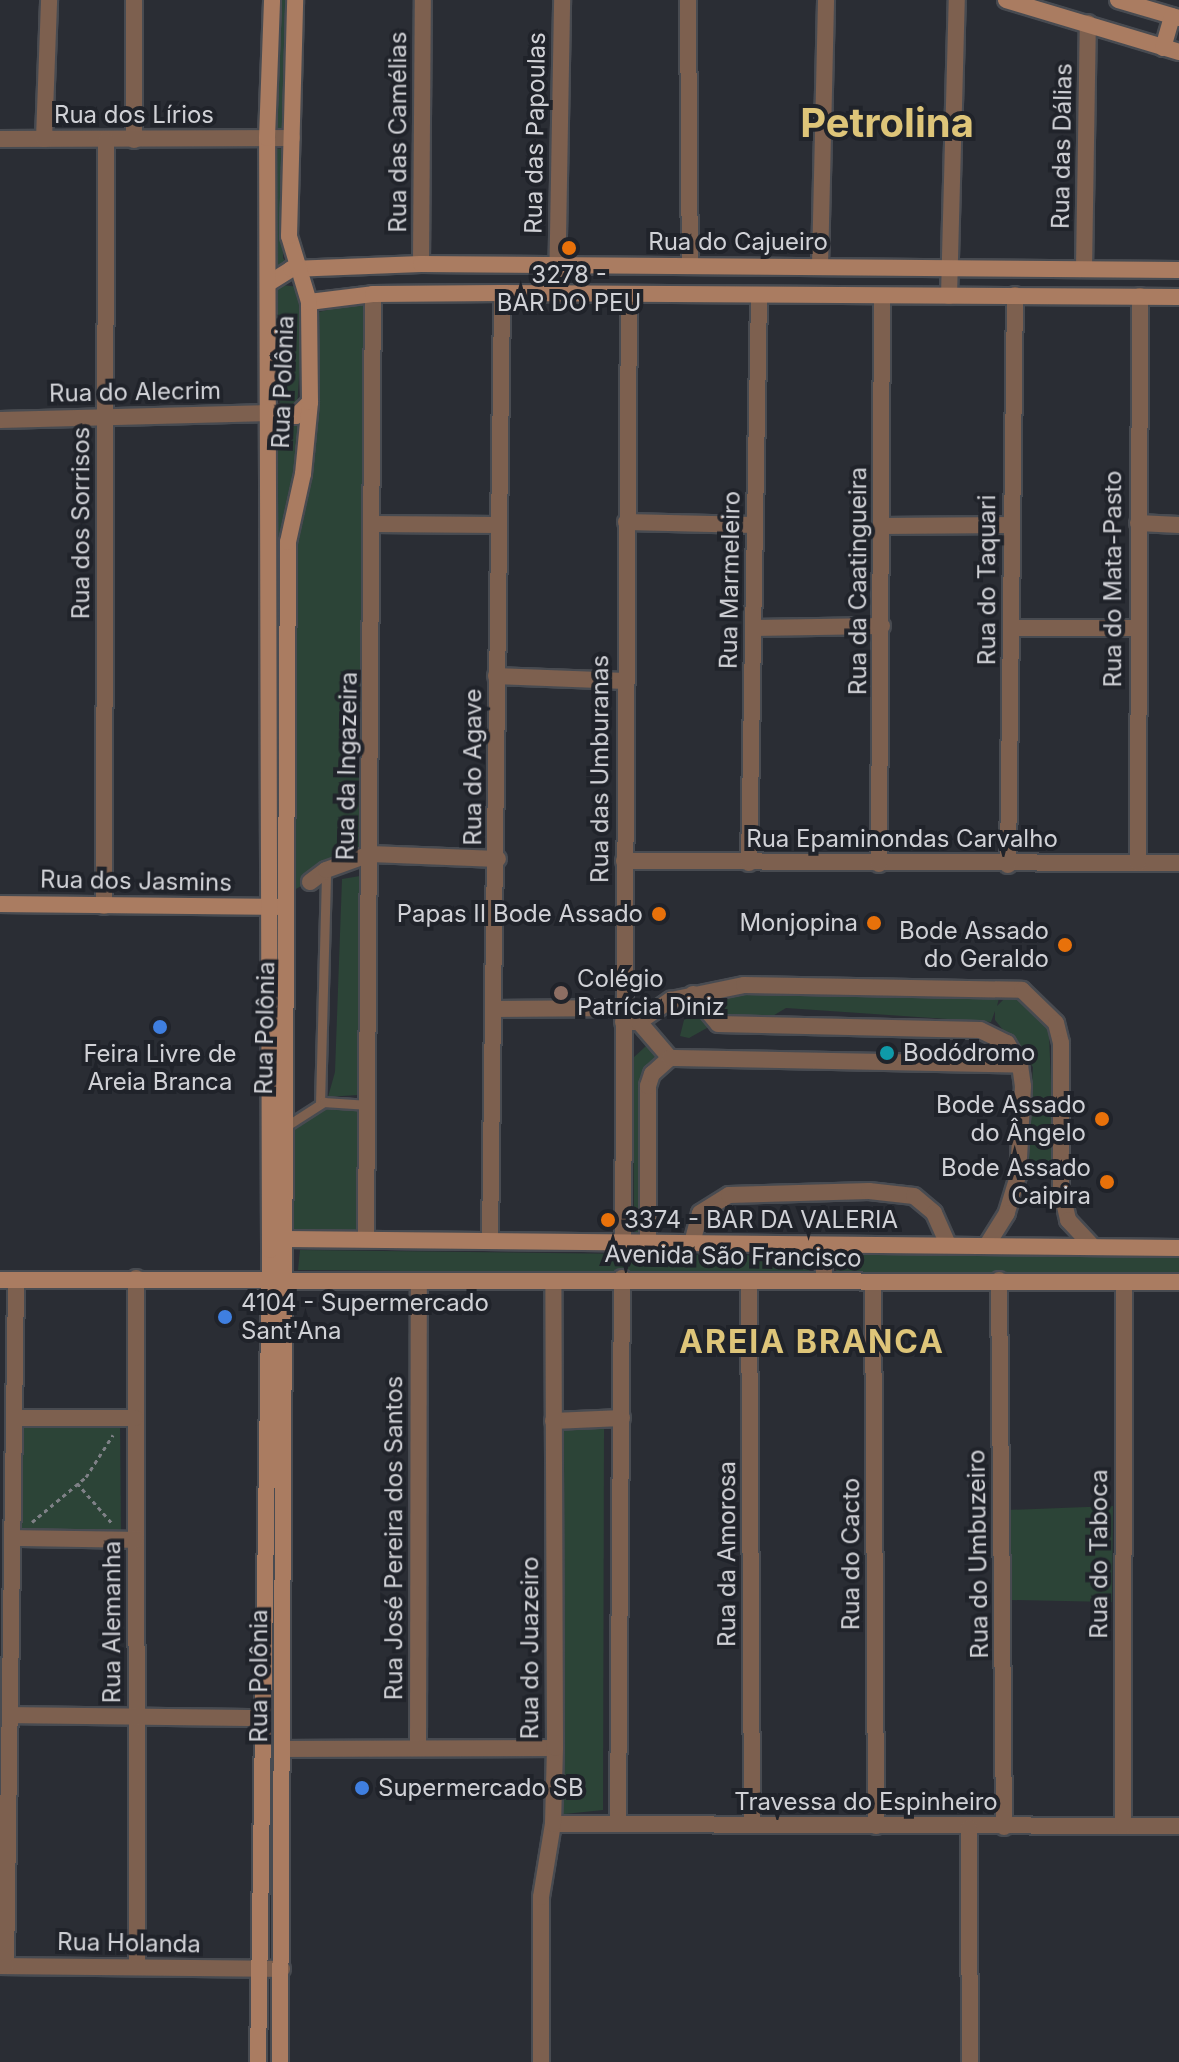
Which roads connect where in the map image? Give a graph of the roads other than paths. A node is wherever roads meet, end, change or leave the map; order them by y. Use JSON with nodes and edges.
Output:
{"nodes":[{"id":1,"x":49,"y":0,"type":"edge"},
{"id":2,"x":134,"y":0,"type":"edge"},
{"id":3,"x":272,"y":0,"type":"edge"},
{"id":4,"x":295,"y":0,"type":"edge"},
{"id":5,"x":423,"y":0,"type":"edge"},
{"id":6,"x":562,"y":0,"type":"edge"},
{"id":7,"x":688,"y":0,"type":"edge"},
{"id":8,"x":826,"y":0,"type":"edge"},
{"id":9,"x":957,"y":0,"type":"edge"},
{"id":10,"x":1006,"y":0,"type":"edge"},
{"id":11,"x":1118,"y":0,"type":"edge"},
{"id":12,"x":1176,"y":17,"type":"edge"},
{"id":13,"x":1088,"y":23,"type":"junction"},
{"id":14,"x":1171,"y":50,"type":"edge"},
{"id":15,"x":267,"y":138,"type":"junction"},
{"id":16,"x":292,"y":138,"type":"junction"},
{"id":17,"x":0,"y":139,"type":"edge"},
{"id":18,"x":44,"y":139,"type":"junction"},
{"id":19,"x":106,"y":140,"type":"junction"},
{"id":20,"x":134,"y":140,"type":"junction"},
{"id":21,"x":421,"y":264,"type":"junction"},
{"id":22,"x":690,"y":266,"type":"junction"},
{"id":23,"x":820,"y":266,"type":"junction"},
{"id":24,"x":556,"y":267,"type":"junction"},
{"id":25,"x":948,"y":268,"type":"junction"},
{"id":26,"x":298,"y":269,"type":"junction"},
{"id":27,"x":1084,"y":269,"type":"junction"},
{"id":28,"x":1179,"y":270,"type":"edge"},
{"id":29,"x":269,"y":283,"type":"junction"},
{"id":30,"x":502,"y":293,"type":"junction"},
{"id":31,"x":373,"y":294,"type":"junction"},
{"id":32,"x":557,"y":294,"type":"junction"},
{"id":33,"x":1015,"y":295,"type":"junction"},
{"id":34,"x":629,"y":296,"type":"junction"},
{"id":35,"x":949,"y":296,"type":"junction"},
{"id":36,"x":1140,"y":296,"type":"junction"},
{"id":37,"x":759,"y":297,"type":"junction"},
{"id":38,"x":1179,"y":297,"type":"edge"},
{"id":39,"x":882,"y":298,"type":"junction"},
{"id":40,"x":309,"y":302,"type":"junction"},
{"id":41,"x":310,"y":402,"type":"junction"},
{"id":42,"x":271,"y":413,"type":"junction"},
{"id":43,"x":105,"y":416,"type":"junction"},
{"id":44,"x":0,"y":420,"type":"edge"},
{"id":45,"x":626,"y":522,"type":"junction"},
{"id":46,"x":1138,"y":523,"type":"junction"},
{"id":47,"x":374,"y":524,"type":"junction"},
{"id":48,"x":496,"y":525,"type":"junction"},
{"id":49,"x":754,"y":525,"type":"junction"},
{"id":50,"x":1011,"y":525,"type":"junction"},
{"id":51,"x":1179,"y":525,"type":"edge"},
{"id":52,"x":882,"y":526,"type":"junction"},
{"id":53,"x":882,"y":626,"type":"junction"},
{"id":54,"x":753,"y":628,"type":"junction"},
{"id":55,"x":1012,"y":628,"type":"junction"},
{"id":56,"x":1136,"y":628,"type":"junction"},
{"id":57,"x":496,"y":676,"type":"junction"},
{"id":58,"x":624,"y":681,"type":"junction"},
{"id":59,"x":370,"y":854,"type":"junction"},
{"id":60,"x":498,"y":859,"type":"junction"},
{"id":61,"x":624,"y":861,"type":"junction"},
{"id":62,"x":749,"y":863,"type":"junction"},
{"id":63,"x":1138,"y":863,"type":"junction"},
{"id":64,"x":1179,"y":863,"type":"edge"},
{"id":65,"x":879,"y":864,"type":"junction"},
{"id":66,"x":1008,"y":865,"type":"junction"},
{"id":67,"x":326,"y":870,"type":"junction"},
{"id":68,"x":310,"y":882,"type":"dead end"},
{"id":69,"x":0,"y":904,"type":"edge"},
{"id":70,"x":104,"y":906,"type":"junction"},
{"id":71,"x":290,"y":906,"type":"junction"},
{"id":72,"x":271,"y":907,"type":"junction"},
{"id":73,"x":693,"y":994,"type":"junction"},
{"id":74,"x":493,"y":1009,"type":"junction"},
{"id":75,"x":628,"y":1017,"type":"junction"},
{"id":76,"x":670,"y":1058,"type":"junction"},
{"id":77,"x":1020,"y":1065,"type":"junction"},
{"id":78,"x":320,"y":1104,"type":"junction"},
{"id":79,"x":368,"y":1105,"type":"junction"},
{"id":80,"x":288,"y":1125,"type":"junction"},
{"id":81,"x":286,"y":1239,"type":"junction"},
{"id":82,"x":366,"y":1239,"type":"junction"},
{"id":83,"x":490,"y":1241,"type":"junction"},
{"id":84,"x":648,"y":1242,"type":"junction"},
{"id":85,"x":623,"y":1243,"type":"junction"},
{"id":86,"x":692,"y":1243,"type":"junction"},
{"id":87,"x":823,"y":1245,"type":"junction"},
{"id":88,"x":948,"y":1245,"type":"junction"},
{"id":89,"x":986,"y":1246,"type":"junction"},
{"id":90,"x":1093,"y":1247,"type":"junction"},
{"id":91,"x":1179,"y":1248,"type":"edge"},
{"id":92,"x":270,"y":1250,"type":"junction"},
{"id":93,"x":136,"y":1278,"type":"junction"},
{"id":94,"x":622,"y":1278,"type":"junction"},
{"id":95,"x":286,"y":1279,"type":"junction"},
{"id":96,"x":8,"y":1280,"type":"edge"},
{"id":97,"x":268,"y":1280,"type":"junction"},
{"id":98,"x":824,"y":1280,"type":"junction"},
{"id":99,"x":999,"y":1280,"type":"junction"},
{"id":100,"x":419,"y":1281,"type":"junction"},
{"id":101,"x":553,"y":1281,"type":"junction"},
{"id":102,"x":749,"y":1282,"type":"junction"},
{"id":103,"x":873,"y":1282,"type":"junction"},
{"id":104,"x":1179,"y":1282,"type":"edge"},
{"id":105,"x":1124,"y":1283,"type":"junction"},
{"id":106,"x":15,"y":1418,"type":"junction"},
{"id":107,"x":128,"y":1418,"type":"junction"},
{"id":108,"x":622,"y":1418,"type":"junction"},
{"id":109,"x":553,"y":1421,"type":"junction"},
{"id":110,"x":129,"y":1537,"type":"junction"},
{"id":111,"x":14,"y":1538,"type":"junction"},
{"id":112,"x":6,"y":1643,"type":"edge"},
{"id":113,"x":12,"y":1715,"type":"junction"},
{"id":114,"x":135,"y":1715,"type":"junction"},
{"id":115,"x":261,"y":1718,"type":"junction"},
{"id":116,"x":418,"y":1746,"type":"junction"},
{"id":117,"x":555,"y":1748,"type":"junction"},
{"id":118,"x":283,"y":1749,"type":"junction"},
{"id":119,"x":618,"y":1823,"type":"junction"},
{"id":120,"x":553,"y":1824,"type":"junction"},
{"id":121,"x":752,"y":1825,"type":"junction"},
{"id":122,"x":876,"y":1826,"type":"junction"},
{"id":123,"x":1123,"y":1826,"type":"junction"},
{"id":124,"x":1179,"y":1826,"type":"edge"},
{"id":125,"x":1004,"y":1827,"type":"junction"},
{"id":126,"x":969,"y":1828,"type":"junction"},
{"id":127,"x":3,"y":1966,"type":"edge"},
{"id":128,"x":137,"y":1967,"type":"junction"},
{"id":129,"x":257,"y":1969,"type":"junction"},
{"id":130,"x":282,"y":1969,"type":"junction"},
{"id":131,"x":258,"y":2062,"type":"edge"},
{"id":132,"x":280,"y":2062,"type":"edge"},
{"id":133,"x":541,"y":2062,"type":"edge"},
{"id":134,"x":970,"y":2062,"type":"edge"}],
"edges":[{"from":1,"to":18,"type":"street"},
{"from":2,"to":20,"type":"street"},
{"from":3,"to":15,"type":"street","name":"Rua Polônia"},
{"from":4,"to":16,"type":"street","name":"Rua Polônia"},
{"from":5,"to":21,"type":"street","name":"Rua das Camélias"},
{"from":6,"to":24,"type":"street","name":"Rua das Papoulas"},
{"from":7,"to":22,"type":"street"},
{"from":8,"to":23,"type":"street"},
{"from":9,"to":25,"type":"street"},
{"from":10,"to":13,"type":"street"},
{"from":11,"to":12,"type":"street"},
{"from":12,"to":14,"type":"street"},
{"from":13,"to":14,"type":"street"},
{"from":13,"to":27,"type":"street","name":"Rua das Dálias"},
{"from":15,"to":16,"type":"street","name":"Rua dos Lírios"},
{"from":15,"to":20,"type":"street","name":"Rua dos Lírios"},
{"from":15,"to":29,"type":"street","name":"Rua Polônia"},
{"from":16,"to":26,"type":"street","name":"Rua Polônia"},
{"from":17,"to":18,"type":"street","name":"Rua dos Lírios"},
{"from":18,"to":19,"type":"street","name":"Rua dos Lírios"},
{"from":19,"to":20,"type":"street","name":"Rua dos Lírios"},
{"from":19,"to":43,"type":"street","name":"Rua dos Sorrisos"},
{"from":21,"to":24,"type":"street","name":"Rua do Cajueiro"},
{"from":21,"to":26,"type":"street","name":"Rua do Cajueiro"},
{"from":22,"to":23,"type":"street","name":"Rua do Cajueiro"},
{"from":22,"to":24,"type":"street","name":"Rua do Cajueiro"},
{"from":23,"to":25,"type":"street","name":"Rua do Cajueiro"},
{"from":24,"to":32,"type":"street","name":"Rua das Papoulas"},
{"from":25,"to":27,"type":"street","name":"Rua do Cajueiro"},
{"from":25,"to":35,"type":"street"},
{"from":26,"to":29,"type":"street"},
{"from":26,"to":40,"type":"street","name":"Rua Polônia"},
{"from":27,"to":28,"type":"street","name":"Rua do Cajueiro"},
{"from":29,"to":42,"type":"street","name":"Rua Polônia"},
{"from":30,"to":31,"type":"street"},
{"from":30,"to":32,"type":"street"},
{"from":30,"to":48,"type":"street","name":"Rua do Agave"},
{"from":31,"to":40,"type":"street"},
{"from":31,"to":47,"type":"street","name":"Rua da Ingazeira"},
{"from":32,"to":34,"type":"street"},
{"from":33,"to":35,"type":"street"},
{"from":33,"to":36,"type":"street"},
{"from":33,"to":50,"type":"street","name":"Rua do Taquari"},
{"from":34,"to":37,"type":"street"},
{"from":34,"to":45,"type":"street","name":"Rua das Umburanas"},
{"from":35,"to":39,"type":"street"},
{"from":36,"to":38,"type":"street"},
{"from":36,"to":46,"type":"street","name":"Rua do Mata-Pasto"},
{"from":37,"to":39,"type":"street"},
{"from":37,"to":49,"type":"street","name":"Rua Marmeleiro"},
{"from":39,"to":52,"type":"street","name":"Rua da Caatingueira"},
{"from":40,"to":41,"type":"street","name":"Rua Polônia"},
{"from":41,"to":42,"type":"street"},
{"from":41,"to":71,"type":"street","name":"Rua Polônia"},
{"from":42,"to":43,"type":"street","name":"Rua do Alecrim"},
{"from":42,"to":72,"type":"street","name":"Rua Polônia"},
{"from":43,"to":44,"type":"street","name":"Rua do Alecrim"},
{"from":43,"to":70,"type":"street","name":"Rua dos Sorrisos"},
{"from":45,"to":49,"type":"street"},
{"from":45,"to":58,"type":"street","name":"Rua das Umburanas"},
{"from":46,"to":51,"type":"street"},
{"from":46,"to":56,"type":"street","name":"Rua do Mata-Pasto"},
{"from":47,"to":48,"type":"street"},
{"from":47,"to":59,"type":"street","name":"Rua da Ingazeira"},
{"from":48,"to":57,"type":"street","name":"Rua do Agave"},
{"from":49,"to":54,"type":"street","name":"Rua Marmeleiro"},
{"from":50,"to":52,"type":"street"},
{"from":50,"to":55,"type":"street","name":"Rua do Taquari"},
{"from":52,"to":53,"type":"street","name":"Rua da Caatingueira"},
{"from":53,"to":54,"type":"street"},
{"from":53,"to":65,"type":"street","name":"Rua da Caatingueira"},
{"from":54,"to":62,"type":"street","name":"Rua Marmeleiro"},
{"from":55,"to":56,"type":"street"},
{"from":55,"to":66,"type":"street","name":"Rua do Taquari"},
{"from":56,"to":63,"type":"street","name":"Rua do Mata-Pasto"},
{"from":57,"to":58,"type":"street"},
{"from":57,"to":60,"type":"street","name":"Rua do Agave"},
{"from":58,"to":61,"type":"street","name":"Rua das Umburanas"},
{"from":59,"to":60,"type":"street"},
{"from":59,"to":67,"type":"street"},
{"from":59,"to":79,"type":"street","name":"Rua da Ingazeira"},
{"from":60,"to":74,"type":"street","name":"Rua do Agave"},
{"from":61,"to":62,"type":"street","name":"Rua Epaminondas Carvalho"},
{"from":61,"to":75,"type":"street","name":"Rua das Umburanas"},
{"from":62,"to":65,"type":"street","name":"Rua Epaminondas Carvalho"},
{"from":63,"to":64,"type":"street","name":"Rua Epaminondas Carvalho"},
{"from":63,"to":66,"type":"street","name":"Rua Epaminondas Carvalho"},
{"from":65,"to":66,"type":"street","name":"Rua Epaminondas Carvalho"},
{"from":67,"to":68,"type":"street"},
{"from":67,"to":78,"type":"lane"},
{"from":69,"to":70,"type":"street","name":"Rua dos Jasmins"},
{"from":70,"to":72,"type":"street","name":"Rua dos Jasmins"},
{"from":71,"to":72,"type":"street","name":"Rua dos Jasmins"},
{"from":71,"to":80,"type":"street","name":"Rua Polônia"},
{"from":72,"to":92,"type":"street","name":"Rua Polônia"},
{"from":73,"to":75,"type":"street"},
{"from":73,"to":77,"type":"street"},
{"from":73,"to":90,"type":"street"},
{"from":74,"to":75,"type":"street"},
{"from":74,"to":83,"type":"street","name":"Rua do Agave"},
{"from":75,"to":76,"type":"street"},
{"from":75,"to":85,"type":"street","name":"Rua das Umburanas"},
{"from":76,"to":77,"type":"street"},
{"from":76,"to":84,"type":"street"},
{"from":77,"to":89,"type":"street"},
{"from":78,"to":79,"type":"lane"},
{"from":78,"to":80,"type":"lane"},
{"from":79,"to":82,"type":"street","name":"Rua da Ingazeira"},
{"from":80,"to":81,"type":"street","name":"Rua Polônia"},
{"from":81,"to":82,"type":"street","name":"Avenida São Francisco"},
{"from":81,"to":92,"type":"street"},
{"from":81,"to":95,"type":"street","name":"Rua Polônia"},
{"from":82,"to":83,"type":"street","name":"Avenida São Francisco"},
{"from":83,"to":85,"type":"street","name":"Avenida São Francisco"},
{"from":84,"to":85,"type":"street","name":"Avenida São Francisco"},
{"from":84,"to":86,"type":"street","name":"Avenida São Francisco"},
{"from":86,"to":87,"type":"street","name":"Avenida São Francisco"},
{"from":86,"to":88,"type":"street"},
{"from":87,"to":88,"type":"street","name":"Avenida São Francisco"},
{"from":87,"to":98,"type":"street"},
{"from":88,"to":89,"type":"street","name":"Avenida São Francisco"},
{"from":89,"to":90,"type":"street","name":"Avenida São Francisco"},
{"from":90,"to":91,"type":"street","name":"Avenida São Francisco"},
{"from":92,"to":97,"type":"street","name":"Rua Polônia"},
{"from":93,"to":96,"type":"street","name":"Avenida São Francisco"},
{"from":93,"to":97,"type":"street","name":"Avenida São Francisco"},
{"from":93,"to":107,"type":"street","name":"Rua Alemanha"},
{"from":94,"to":101,"type":"street","name":"Avenida São Francisco"},
{"from":94,"to":102,"type":"street","name":"Avenida São Francisco"},
{"from":94,"to":108,"type":"street"},
{"from":95,"to":97,"type":"street","name":"Avenida São Francisco"},
{"from":95,"to":100,"type":"street","name":"Avenida São Francisco"},
{"from":95,"to":118,"type":"street","name":"Rua Polônia"},
{"from":96,"to":106,"type":"street"},
{"from":97,"to":115,"type":"street","name":"Rua Polônia"},
{"from":98,"to":102,"type":"street","name":"Avenida São Francisco"},
{"from":98,"to":103,"type":"street","name":"Avenida São Francisco"},
{"from":99,"to":103,"type":"street","name":"Avenida São Francisco"},
{"from":99,"to":105,"type":"street","name":"Avenida São Francisco"},
{"from":99,"to":125,"type":"street","name":"Rua do Umbuzeiro"},
{"from":100,"to":101,"type":"street","name":"Avenida São Francisco"},
{"from":100,"to":116,"type":"street","name":"Rua José Pereira dos Santos"},
{"from":101,"to":109,"type":"street","name":"Rua do Juazeiro"},
{"from":102,"to":121,"type":"street","name":"Rua da Amorosa"},
{"from":103,"to":122,"type":"street","name":"Rua do Cacto"},
{"from":104,"to":105,"type":"street","name":"Avenida São Francisco"},
{"from":105,"to":123,"type":"street","name":"Rua do Taboca"},
{"from":106,"to":107,"type":"street"},
{"from":106,"to":111,"type":"street"},
{"from":107,"to":110,"type":"street","name":"Rua Alemanha"},
{"from":108,"to":109,"type":"street"},
{"from":108,"to":119,"type":"street"},
{"from":109,"to":117,"type":"street","name":"Rua do Juazeiro"},
{"from":110,"to":111,"type":"street"},
{"from":110,"to":114,"type":"street","name":"Rua Alemanha"},
{"from":111,"to":112,"type":"street"},
{"from":112,"to":113,"type":"street"},
{"from":113,"to":114,"type":"street"},
{"from":113,"to":127,"type":"street"},
{"from":114,"to":115,"type":"street"},
{"from":114,"to":128,"type":"street","name":"Rua Alemanha"},
{"from":115,"to":129,"type":"street","name":"Rua Polônia"},
{"from":116,"to":117,"type":"street"},
{"from":116,"to":118,"type":"street"},
{"from":117,"to":120,"type":"street","name":"Rua do Juazeiro"},
{"from":118,"to":130,"type":"street","name":"Rua Polônia"},
{"from":119,"to":120,"type":"street","name":"Travessa do Espinheiro"},
{"from":119,"to":121,"type":"street","name":"Travessa do Espinheiro"},
{"from":120,"to":133,"type":"street","name":"Rua do Juazeiro"},
{"from":121,"to":122,"type":"street","name":"Travessa do Espinheiro"},
{"from":122,"to":126,"type":"street","name":"Travessa do Espinheiro"},
{"from":123,"to":124,"type":"street","name":"Travessa do Espinheiro"},
{"from":123,"to":125,"type":"street","name":"Travessa do Espinheiro"},
{"from":125,"to":126,"type":"street","name":"Travessa do Espinheiro"},
{"from":126,"to":134,"type":"street"},
{"from":127,"to":128,"type":"street","name":"Rua Holanda"},
{"from":128,"to":129,"type":"street","name":"Rua Holanda"},
{"from":129,"to":130,"type":"street","name":"Rua Holanda"},
{"from":129,"to":131,"type":"street","name":"Rua Polônia"},
{"from":130,"to":132,"type":"street","name":"Rua Polônia"}]}
